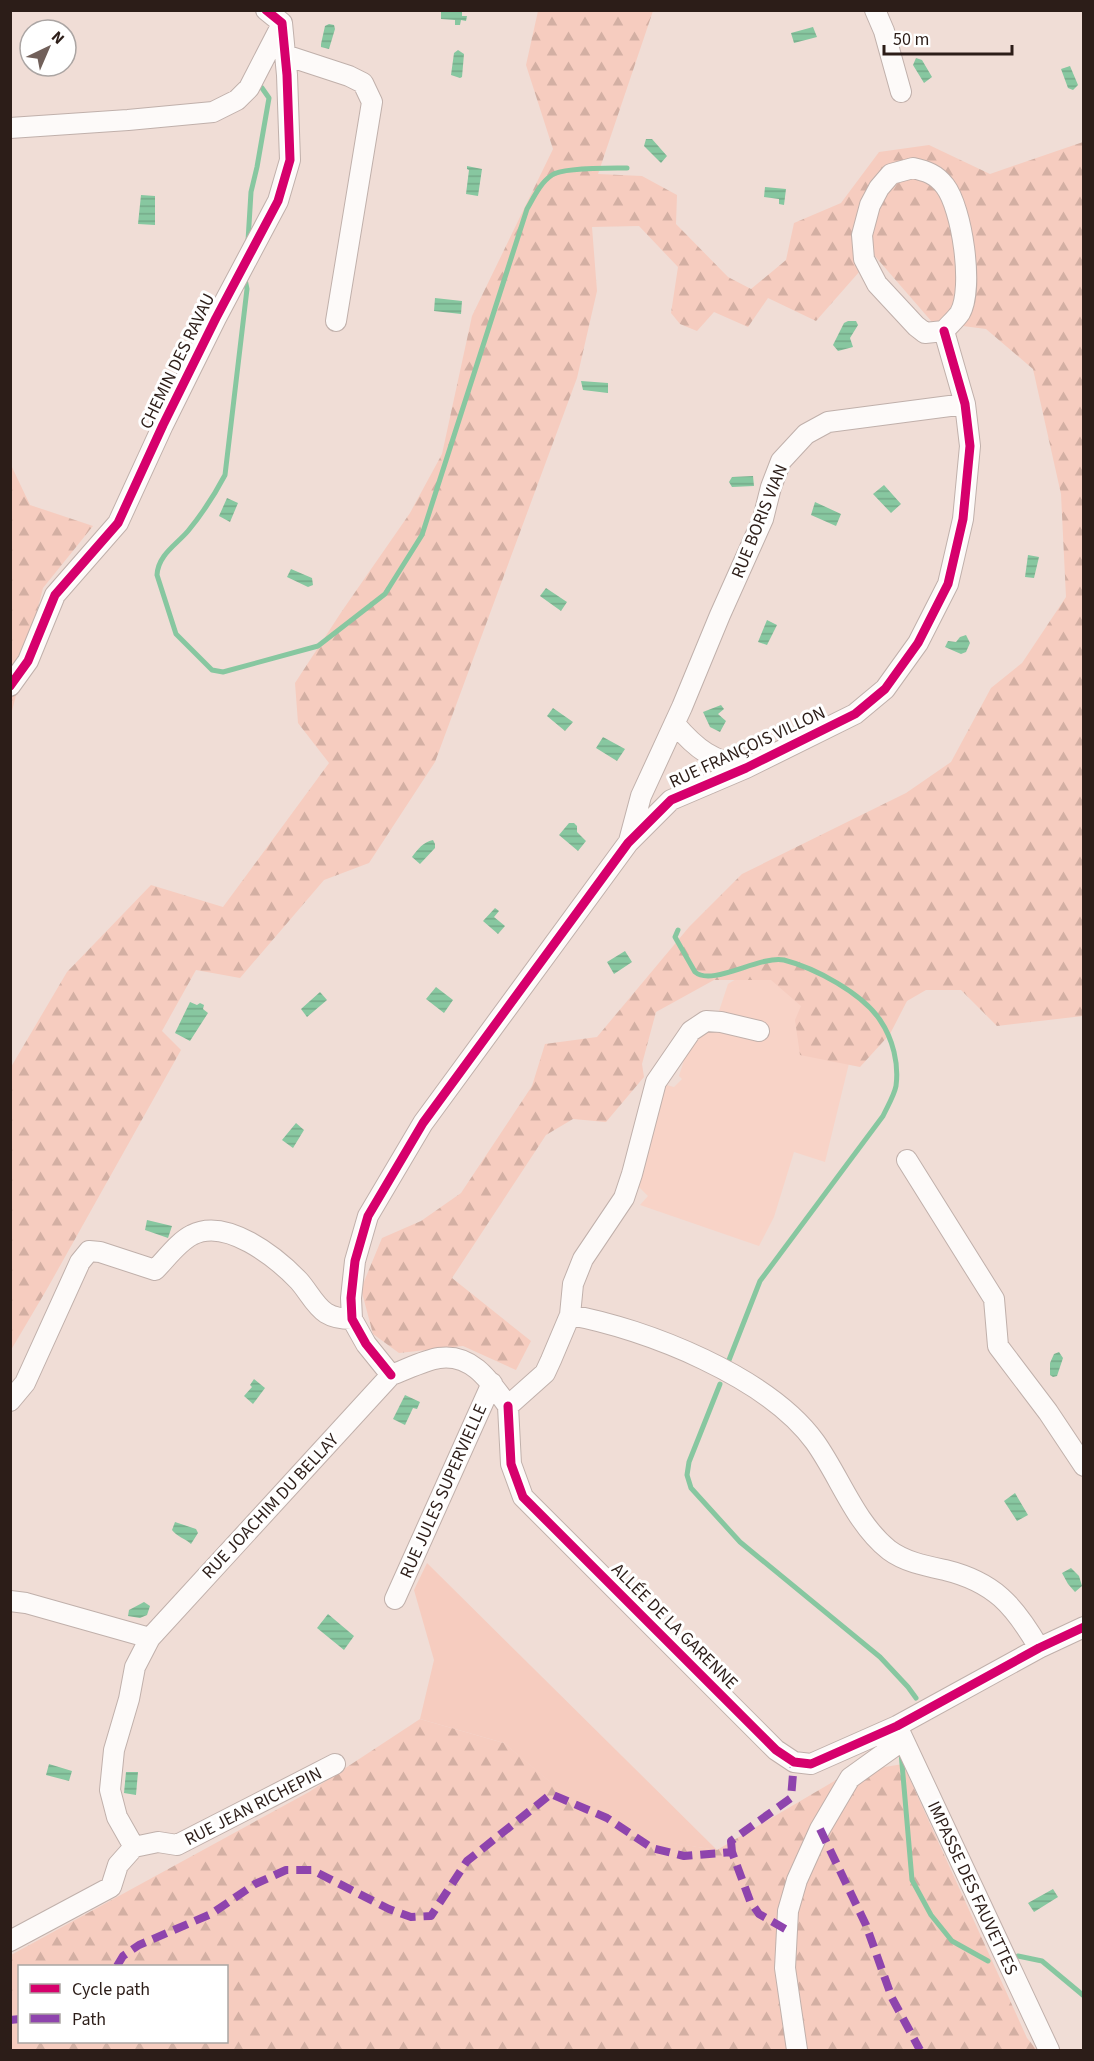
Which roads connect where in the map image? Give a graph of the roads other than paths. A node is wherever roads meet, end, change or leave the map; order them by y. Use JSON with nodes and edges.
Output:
{"nodes":[{"id":1,"x":266,"y":10,"type":"edge"},
{"id":2,"x":875,"y":10,"type":"edge"},
{"id":3,"x":285,"y":17,"type":"edge"},
{"id":4,"x":285,"y":55,"type":"junction"},
{"id":5,"x":901,"y":92,"type":"dead end"},
{"id":6,"x":10,"y":128,"type":"edge"},
{"id":7,"x":336,"y":321,"type":"dead end"},
{"id":8,"x":944,"y":331,"type":"junction"},
{"id":9,"x":965,"y":404,"type":"junction"},
{"id":10,"x":10,"y":686,"type":"edge"},
{"id":11,"x":675,"y":724,"type":"junction"},
{"id":12,"x":746,"y":768,"type":"junction"},
{"id":13,"x":641,"y":796,"type":"joint"},
{"id":14,"x":628,"y":843,"type":"junction"},
{"id":15,"x":759,"y":1031,"type":"dead end"},
{"id":16,"x":907,"y":1160,"type":"dead end"},
{"id":17,"x":570,"y":1315,"type":"junction"},
{"id":18,"x":352,"y":1319,"type":"junction"},
{"id":19,"x":391,"y":1375,"type":"junction"},
{"id":20,"x":492,"y":1383,"type":"junction"},
{"id":21,"x":10,"y":1401,"type":"edge"},
{"id":22,"x":508,"y":1406,"type":"junction"},
{"id":23,"x":1083,"y":1466,"type":"edge"},
{"id":24,"x":395,"y":1599,"type":"dead end"},
{"id":25,"x":10,"y":1601,"type":"edge"},
{"id":26,"x":1083,"y":1627,"type":"edge"},
{"id":27,"x":150,"y":1638,"type":"junction"},
{"id":28,"x":1039,"y":1648,"type":"junction"},
{"id":29,"x":900,"y":1733,"type":"junction"},
{"id":30,"x":335,"y":1764,"type":"dead end"},
{"id":31,"x":134,"y":1847,"type":"junction"},
{"id":32,"x":10,"y":1941,"type":"edge"},
{"id":33,"x":796,"y":2050,"type":"edge"},
{"id":34,"x":1049,"y":2050,"type":"edge"}],
"edges":[{"from":1,"to":3,"type":"street"},
{"from":2,"to":5,"type":"street"},
{"from":3,"to":4,"type":"street","name":"CHEMIN DES RAVAU"},
{"from":3,"to":6,"type":"street"},
{"from":4,"to":7,"type":"street"},
{"from":4,"to":10,"type":"street","name":"CHEMIN DES RAVAU"},
{"from":8,"to":8,"type":"street"},
{"from":8,"to":9,"type":"street","name":"RUE FRANÇOIS VILLON"},
{"from":9,"to":11,"type":"street","name":"RUE BORIS VIAN"},
{"from":9,"to":12,"type":"street","name":"RUE FRANÇOIS VILLON"},
{"from":11,"to":12,"type":"street"},
{"from":11,"to":13,"type":"street","name":"RUE BORIS VIAN"},
{"from":12,"to":14,"type":"street","name":"RUE FRANÇOIS VILLON"},
{"from":13,"to":14,"type":"street","name":"RUE FRANÇOIS VILLON"},
{"from":14,"to":18,"type":"street","name":"RUE FRANÇOIS VILLON"},
{"from":15,"to":17,"type":"street"},
{"from":16,"to":23,"type":"street"},
{"from":17,"to":22,"type":"street"},
{"from":17,"to":28,"type":"street"},
{"from":18,"to":19,"type":"street"},
{"from":18,"to":21,"type":"street"},
{"from":19,"to":20,"type":"street"},
{"from":19,"to":27,"type":"street","name":"RUE JOACHIM DU BELLAY"},
{"from":20,"to":22,"type":"street"},
{"from":20,"to":24,"type":"street","name":"RUE JULES SUPERVIELLE"},
{"from":22,"to":29,"type":"street","name":"ALLÉE DE LA GARENNE"},
{"from":25,"to":27,"type":"street"},
{"from":26,"to":28,"type":"street"},
{"from":27,"to":31,"type":"street","name":"RUE JOACHIM DU BELLAY"},
{"from":28,"to":29,"type":"street"},
{"from":29,"to":33,"type":"street"},
{"from":29,"to":34,"type":"street","name":"IMPASSE DES FAUVETTES"},
{"from":30,"to":31,"type":"street","name":"RUE JEAN RICHEPIN"},
{"from":31,"to":32,"type":"street"}]}
